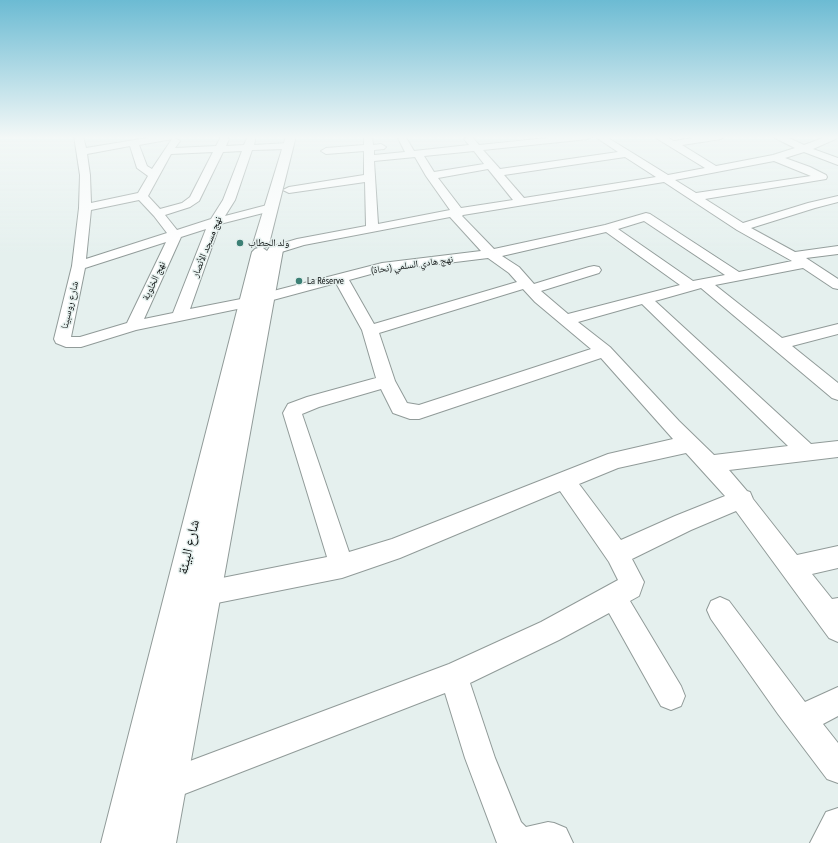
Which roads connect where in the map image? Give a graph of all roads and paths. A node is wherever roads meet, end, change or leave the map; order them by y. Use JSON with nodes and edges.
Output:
{"nodes":[{"id":1,"x":84,"y":175,"type":"edge"},
{"id":2,"x":154,"y":175,"type":"edge"},
{"id":3,"x":206,"y":175,"type":"edge"},
{"id":4,"x":237,"y":175,"type":"edge"},
{"id":5,"x":280,"y":175,"type":"edge"},
{"id":6,"x":293,"y":175,"type":"edge"},
{"id":7,"x":437,"y":175,"type":"edge"},
{"id":8,"x":498,"y":175,"type":"edge"},
{"id":9,"x":661,"y":175,"type":"edge"},
{"id":10,"x":679,"y":175,"type":"edge"},
{"id":11,"x":819,"y":175,"type":"edge"},
{"id":12,"x":431,"y":176,"type":"joint"},
{"id":13,"x":369,"y":178,"type":"joint"},
{"id":14,"x":665,"y":178,"type":"junction"},
{"id":15,"x":774,"y":186,"type":"junction"},
{"id":16,"x":289,"y":190,"type":"junction"},
{"id":17,"x":787,"y":192,"type":"dead end"},
{"id":18,"x":142,"y":196,"type":"junction"},
{"id":19,"x":693,"y":197,"type":"junction"},
{"id":20,"x":800,"y":199,"type":"dead end"},
{"id":21,"x":838,"y":199,"type":"edge"},
{"id":22,"x":520,"y":201,"type":"junction"},
{"id":23,"x":812,"y":205,"type":"junction"},
{"id":24,"x":286,"y":206,"type":"dead end"},
{"id":25,"x":86,"y":208,"type":"junction"},
{"id":26,"x":271,"y":208,"type":"junction"},
{"id":27,"x":458,"y":212,"type":"junction"},
{"id":28,"x":158,"y":213,"type":"junction"},
{"id":29,"x":215,"y":222,"type":"junction"},
{"id":30,"x":741,"y":227,"type":"junction"},
{"id":31,"x":372,"y":228,"type":"junction"},
{"id":32,"x":608,"y":228,"type":"junction"},
{"id":33,"x":175,"y":236,"type":"junction"},
{"id":34,"x":270,"y":245,"type":"junction"},
{"id":35,"x":838,"y":250,"type":"edge"},
{"id":36,"x":491,"y":254,"type":"junction"},
{"id":37,"x":799,"y":260,"type":"junction"},
{"id":38,"x":79,"y":266,"type":"junction"},
{"id":39,"x":594,"y":270,"type":"dead end"},
{"id":40,"x":736,"y":276,"type":"junction"},
{"id":41,"x":341,"y":279,"type":"junction"},
{"id":42,"x":698,"y":285,"type":"junction"},
{"id":43,"x":838,"y":285,"type":"edge"},
{"id":44,"x":528,"y":286,"type":"junction"},
{"id":45,"x":644,"y":298,"type":"junction"},
{"id":46,"x":256,"y":300,"type":"junction"},
{"id":47,"x":180,"y":315,"type":"junction"},
{"id":48,"x":565,"y":320,"type":"junction"},
{"id":49,"x":133,"y":326,"type":"junction"},
{"id":50,"x":838,"y":329,"type":"edge"},
{"id":51,"x":370,"y":330,"type":"junction"},
{"id":52,"x":780,"y":344,"type":"junction"},
{"id":53,"x":604,"y":351,"type":"junction"},
{"id":54,"x":386,"y":381,"type":"junction"},
{"id":55,"x":838,"y":393,"type":"edge"},
{"id":56,"x":689,"y":444,"type":"junction"},
{"id":57,"x":838,"y":449,"type":"edge"},
{"id":58,"x":807,"y":452,"type":"junction"},
{"id":59,"x":710,"y":464,"type":"junction"},
{"id":60,"x":565,"y":481,"type":"junction"},
{"id":61,"x":742,"y":499,"type":"junction"},
{"id":62,"x":616,"y":554,"type":"junction"},
{"id":63,"x":838,"y":557,"type":"edge"},
{"id":64,"x":342,"y":566,"type":"junction"},
{"id":65,"x":793,"y":567,"type":"junction"},
{"id":66,"x":207,"y":593,"type":"junction"},
{"id":67,"x":613,"y":596,"type":"junction"},
{"id":68,"x":720,"y":610,"type":"dead end"},
{"id":69,"x":834,"y":618,"type":"edge"},
{"id":70,"x":454,"y":676,"type":"junction"},
{"id":71,"x":671,"y":696,"type":"dead end"},
{"id":72,"x":838,"y":701,"type":"edge"},
{"id":73,"x":801,"y":719,"type":"junction"},
{"id":74,"x":838,"y":768,"type":"edge"},
{"id":75,"x":169,"y":784,"type":"junction"},
{"id":76,"x":838,"y":824,"type":"edge"},
{"id":77,"x":120,"y":843,"type":"edge"},
{"id":78,"x":157,"y":843,"type":"edge"},
{"id":79,"x":523,"y":843,"type":"edge"},
{"id":80,"x":528,"y":843,"type":"edge"},
{"id":81,"x":556,"y":843,"type":"edge"},
{"id":82,"x":827,"y":843,"type":"edge"}],
"edges":[{"from":1,"to":25,"type":"street","name":"شارع روسبينا"},
{"from":2,"to":18,"type":"street"},
{"from":3,"to":28,"type":"street"},
{"from":4,"to":29,"type":"street","name":"نهج مسجد الأنصار"},
{"from":5,"to":26,"type":"main road","name":"شارع البيئة"},
{"from":6,"to":16,"type":"main road"},
{"from":7,"to":12,"type":"street"},
{"from":8,"to":22,"type":"street"},
{"from":9,"to":14,"type":"street"},
{"from":10,"to":14,"type":"street"},
{"from":11,"to":15,"type":"street"},
{"from":12,"to":27,"type":"street"},
{"from":13,"to":16,"type":"street"},
{"from":13,"to":31,"type":"street"},
{"from":14,"to":19,"type":"street"},
{"from":14,"to":22,"type":"street"},
{"from":15,"to":17,"type":"street"},
{"from":15,"to":19,"type":"street"},
{"from":16,"to":24,"type":"main road"},
{"from":18,"to":25,"type":"street"},
{"from":18,"to":28,"type":"street"},
{"from":19,"to":30,"type":"street"},
{"from":20,"to":23,"type":"street"},
{"from":21,"to":23,"type":"street"},
{"from":22,"to":27,"type":"street"},
{"from":23,"to":30,"type":"street"},
{"from":25,"to":38,"type":"street","name":"شارع روسبينا"},
{"from":26,"to":29,"type":"street"},
{"from":26,"to":34,"type":"main road","name":"شارع البيئة"},
{"from":27,"to":31,"type":"street"},
{"from":27,"to":36,"type":"street"},
{"from":28,"to":33,"type":"street"},
{"from":29,"to":33,"type":"street"},
{"from":29,"to":47,"type":"street","name":"نهج مسجد الأنصار"},
{"from":30,"to":37,"type":"street"},
{"from":31,"to":34,"type":"street"},
{"from":32,"to":36,"type":"street","name":"نهج هادي السلمي (نحاة)"},
{"from":32,"to":40,"type":"street","name":"نهج هادي السلمي (نحاة)"},
{"from":32,"to":42,"type":"street"},
{"from":33,"to":38,"type":"street"},
{"from":33,"to":49,"type":"street","name":"نهج الخلوية"},
{"from":34,"to":46,"type":"main road","name":"شارع البيئة"},
{"from":35,"to":37,"type":"street"},
{"from":36,"to":41,"type":"street","name":"نهج هادي السلمي (نحاة)"},
{"from":36,"to":44,"type":"street"},
{"from":37,"to":40,"type":"street"},
{"from":37,"to":43,"type":"street"},
{"from":38,"to":49,"type":"street","name":"شارع روسبينا"},
{"from":39,"to":44,"type":"street"},
{"from":40,"to":42,"type":"street"},
{"from":41,"to":46,"type":"street","name":"نهج هادي السلمي (نحاة)"},
{"from":41,"to":51,"type":"street"},
{"from":42,"to":45,"type":"street"},
{"from":42,"to":52,"type":"street"},
{"from":44,"to":48,"type":"street"},
{"from":44,"to":51,"type":"street"},
{"from":45,"to":48,"type":"street"},
{"from":45,"to":58,"type":"street"},
{"from":46,"to":47,"type":"street","name":"شارع روسبينا"},
{"from":46,"to":66,"type":"main road","name":"شارع البيئة"},
{"from":46,"to":77,"type":"main road","name":"شارع البيئة"},
{"from":47,"to":49,"type":"street","name":"شارع روسبينا"},
{"from":48,"to":53,"type":"street"},
{"from":50,"to":52,"type":"street"},
{"from":51,"to":54,"type":"street"},
{"from":52,"to":55,"type":"street"},
{"from":53,"to":54,"type":"street"},
{"from":53,"to":56,"type":"street"},
{"from":54,"to":64,"type":"street"},
{"from":56,"to":59,"type":"street"},
{"from":56,"to":60,"type":"street"},
{"from":57,"to":58,"type":"street"},
{"from":58,"to":59,"type":"street"},
{"from":59,"to":61,"type":"street"},
{"from":60,"to":62,"type":"street"},
{"from":60,"to":64,"type":"street"},
{"from":61,"to":62,"type":"street"},
{"from":61,"to":65,"type":"street"},
{"from":62,"to":67,"type":"street"},
{"from":63,"to":65,"type":"street"},
{"from":64,"to":66,"type":"street"},
{"from":65,"to":69,"type":"street"},
{"from":66,"to":75,"type":"main road","name":"شارع البيئة"},
{"from":67,"to":70,"type":"street"},
{"from":67,"to":71,"type":"street"},
{"from":68,"to":73,"type":"street"},
{"from":70,"to":75,"type":"street"},
{"from":70,"to":79,"type":"street"},
{"from":72,"to":73,"type":"street"},
{"from":73,"to":74,"type":"street"},
{"from":75,"to":78,"type":"main road","name":"شارع البيئة"},
{"from":76,"to":82,"type":"street"},
{"from":80,"to":81,"type":"street"}]}
